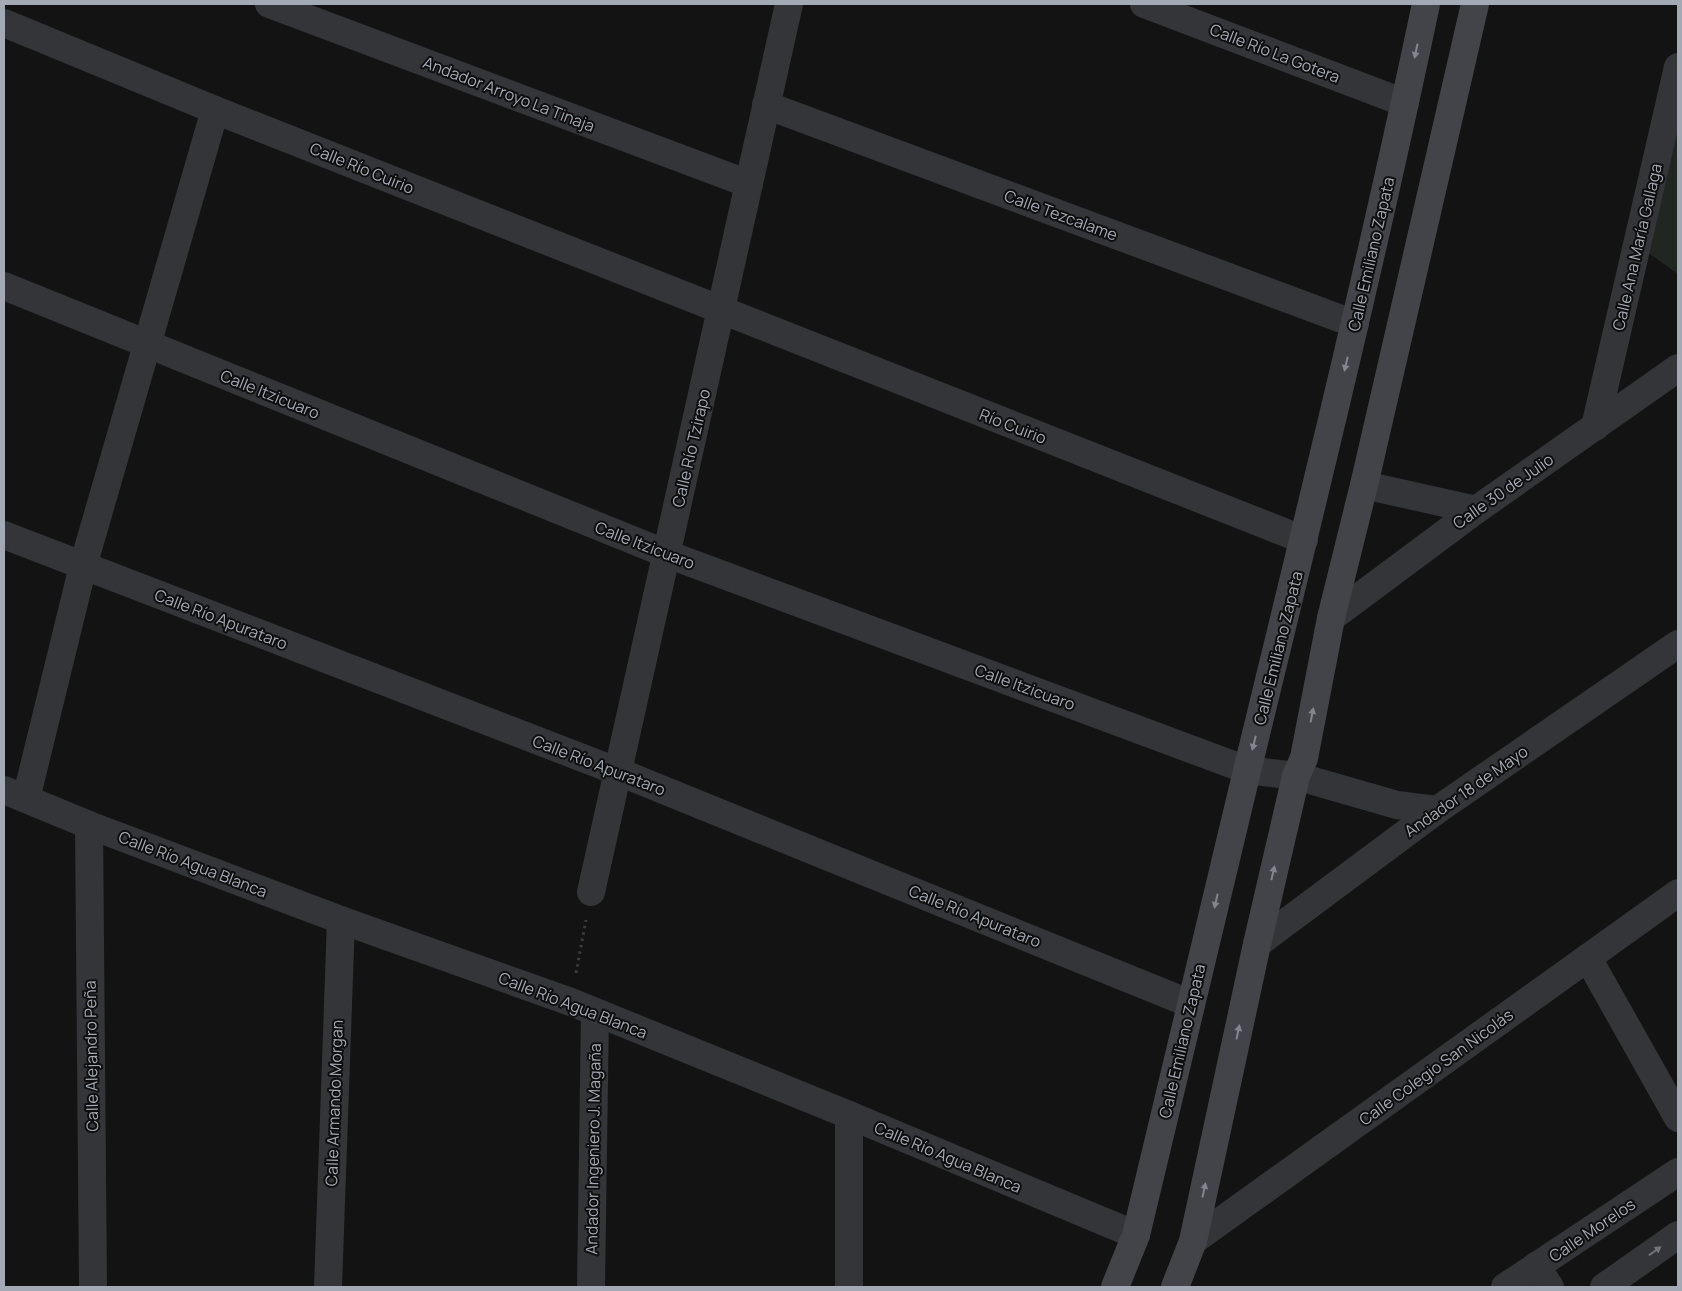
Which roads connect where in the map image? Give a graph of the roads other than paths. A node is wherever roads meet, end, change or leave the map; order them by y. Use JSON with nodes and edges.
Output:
{"nodes":[{"id":1,"x":268,"y":4,"type":"edge"},
{"id":2,"x":789,"y":4,"type":"edge"},
{"id":3,"x":1144,"y":4,"type":"edge"},
{"id":4,"x":1426,"y":4,"type":"edge"},
{"id":5,"x":1475,"y":4,"type":"edge"},
{"id":6,"x":4,"y":23,"type":"edge"},
{"id":7,"x":1678,"y":67,"type":"edge"},
{"id":8,"x":1405,"y":103,"type":"junction"},
{"id":9,"x":766,"y":105,"type":"junction"},
{"id":10,"x":215,"y":110,"type":"junction"},
{"id":11,"x":749,"y":184,"type":"junction"},
{"id":12,"x":4,"y":286,"type":"edge"},
{"id":13,"x":721,"y":311,"type":"junction"},
{"id":14,"x":1355,"y":324,"type":"junction"},
{"id":15,"x":147,"y":344,"type":"junction"},
{"id":16,"x":1678,"y":368,"type":"edge"},
{"id":17,"x":1596,"y":427,"type":"junction"},
{"id":18,"x":1364,"y":486,"type":"junction"},
{"id":19,"x":1476,"y":510,"type":"junction"},
{"id":20,"x":4,"y":534,"type":"edge"},
{"id":21,"x":1304,"y":540,"type":"junction"},
{"id":22,"x":667,"y":554,"type":"junction"},
{"id":23,"x":83,"y":566,"type":"junction"},
{"id":24,"x":1331,"y":618,"type":"junction"},
{"id":25,"x":1678,"y":644,"type":"edge"},
{"id":26,"x":1247,"y":770,"type":"junction"},
{"id":27,"x":619,"y":772,"type":"junction"},
{"id":28,"x":1296,"y":776,"type":"junction"},
{"id":29,"x":15,"y":794,"type":"edge"},
{"id":30,"x":1437,"y":810,"type":"junction"},
{"id":31,"x":89,"y":825,"type":"junction"},
{"id":32,"x":591,"y":892,"type":"road end"},
{"id":33,"x":1678,"y":893,"type":"edge"},
{"id":34,"x":340,"y":920,"type":"junction"},
{"id":35,"x":1257,"y":944,"type":"junction"},
{"id":36,"x":1588,"y":958,"type":"junction"},
{"id":37,"x":1191,"y":1004,"type":"junction"},
{"id":38,"x":583,"y":1007,"type":"junction"},
{"id":39,"x":849,"y":1115,"type":"junction"},
{"id":40,"x":1678,"y":1118,"type":"edge"},
{"id":41,"x":1678,"y":1172,"type":"edge"},
{"id":42,"x":1136,"y":1235,"type":"junction"},
{"id":43,"x":1678,"y":1235,"type":"edge"},
{"id":44,"x":1193,"y":1241,"type":"junction"},
{"id":45,"x":1543,"y":1277,"type":"edge"},
{"id":46,"x":1622,"y":1282,"type":"edge"},
{"id":47,"x":93,"y":1287,"type":"edge"},
{"id":48,"x":328,"y":1287,"type":"edge"},
{"id":49,"x":591,"y":1287,"type":"edge"},
{"id":50,"x":849,"y":1287,"type":"edge"},
{"id":51,"x":1114,"y":1287,"type":"edge"},
{"id":52,"x":1175,"y":1287,"type":"edge"},
{"id":53,"x":1505,"y":1287,"type":"edge"}],
"edges":[{"from":1,"to":11,"type":"street","name":"Andador Arroyo La Tinaja"},
{"from":2,"to":9,"type":"street","name":"Calle Río Tzirapo"},
{"from":3,"to":8,"type":"street","name":"Calle Río La Gotera"},
{"from":4,"to":8,"type":"main road","name":"Calle Emiliano Zapata","one_way":true},
{"from":5,"to":18,"type":"main road"},
{"from":6,"to":10,"type":"street","name":"Calle Río Cuirio"},
{"from":7,"to":17,"type":"street","name":"Calle Ana María Gallaga"},
{"from":8,"to":14,"type":"main road","name":"Calle Emiliano Zapata"},
{"from":9,"to":11,"type":"street","name":"Calle Río Tzirapo"},
{"from":9,"to":14,"type":"street","name":"Calle Tezcalame"},
{"from":10,"to":13,"type":"street","name":"Calle Río Cuirio"},
{"from":10,"to":15,"type":"street"},
{"from":11,"to":13,"type":"street","name":"Calle Río Tzirapo"},
{"from":12,"to":15,"type":"street","name":"Calle Itzicuaro"},
{"from":13,"to":21,"type":"street","name":"Río Cuirio"},
{"from":13,"to":22,"type":"street","name":"Calle Río Tzirapo"},
{"from":14,"to":21,"type":"main road","name":"Calle Emiliano Zapata","one_way":true},
{"from":15,"to":22,"type":"street","name":"Calle Itzicuaro"},
{"from":15,"to":23,"type":"street"},
{"from":16,"to":17,"type":"street","name":"Calle 30 de Julio"},
{"from":17,"to":19,"type":"street","name":"Calle 30 de Julio"},
{"from":18,"to":19,"type":"street"},
{"from":18,"to":24,"type":"main road"},
{"from":19,"to":24,"type":"street","name":"Calle 30 de Julio"},
{"from":20,"to":23,"type":"street","name":"Calle Río Apurataro"},
{"from":21,"to":26,"type":"main road","name":"Calle Emiliano Zapata","one_way":true},
{"from":22,"to":26,"type":"street","name":"Calle Itzicuaro"},
{"from":22,"to":27,"type":"street","name":"Calle Río Tzirapo"},
{"from":23,"to":27,"type":"street","name":"Calle Río Apurataro"},
{"from":23,"to":29,"type":"street"},
{"from":28,"to":24,"type":"main road","one_way":true},
{"from":25,"to":30,"type":"street","name":"Andador 18 de Mayo"},
{"from":26,"to":28,"type":"street","name":"Calle Itzicuaro"},
{"from":26,"to":37,"type":"main road","name":"Calle Emiliano Zapata","one_way":true},
{"from":27,"to":32,"type":"street","name":"Calle Río Tzirapo"},
{"from":27,"to":37,"type":"street","name":"Calle Río Apurataro"},
{"from":28,"to":30,"type":"street","name":"Calle Itzicuaro"},
{"from":35,"to":28,"type":"main road","one_way":true},
{"from":29,"to":31,"type":"street","name":"Calle Río Agua Blanca"},
{"from":30,"to":35,"type":"street","name":"Andador 18 de Mayo"},
{"from":31,"to":34,"type":"street","name":"Calle Río Agua Blanca"},
{"from":31,"to":47,"type":"street","name":"Calle Alejandro Peña"},
{"from":33,"to":36,"type":"street","name":"Calle Colegio San Nicolás"},
{"from":34,"to":38,"type":"street","name":"Calle Río Agua Blanca"},
{"from":34,"to":48,"type":"street","name":"Calle Armando Morgan"},
{"from":44,"to":35,"type":"main road","one_way":true},
{"from":36,"to":40,"type":"street"},
{"from":36,"to":44,"type":"street","name":"Calle Colegio San Nicolás"},
{"from":37,"to":42,"type":"main road","name":"Calle Emiliano Zapata"},
{"from":38,"to":39,"type":"street","name":"Calle Río Agua Blanca"},
{"from":38,"to":49,"type":"street","name":"Andador Ingeniero J. Magaña"},
{"from":39,"to":42,"type":"street","name":"Calle Río Agua Blanca"},
{"from":39,"to":50,"type":"street"},
{"from":41,"to":45,"type":"street","name":"Calle Morelos"},
{"from":42,"to":51,"type":"main road","name":"Calle Emiliano Zapata"},
{"from":46,"to":43,"type":"street","one_way":true},
{"from":44,"to":52,"type":"main road"},
{"from":45,"to":53,"type":"street","name":"Calle Morelos"}]}
